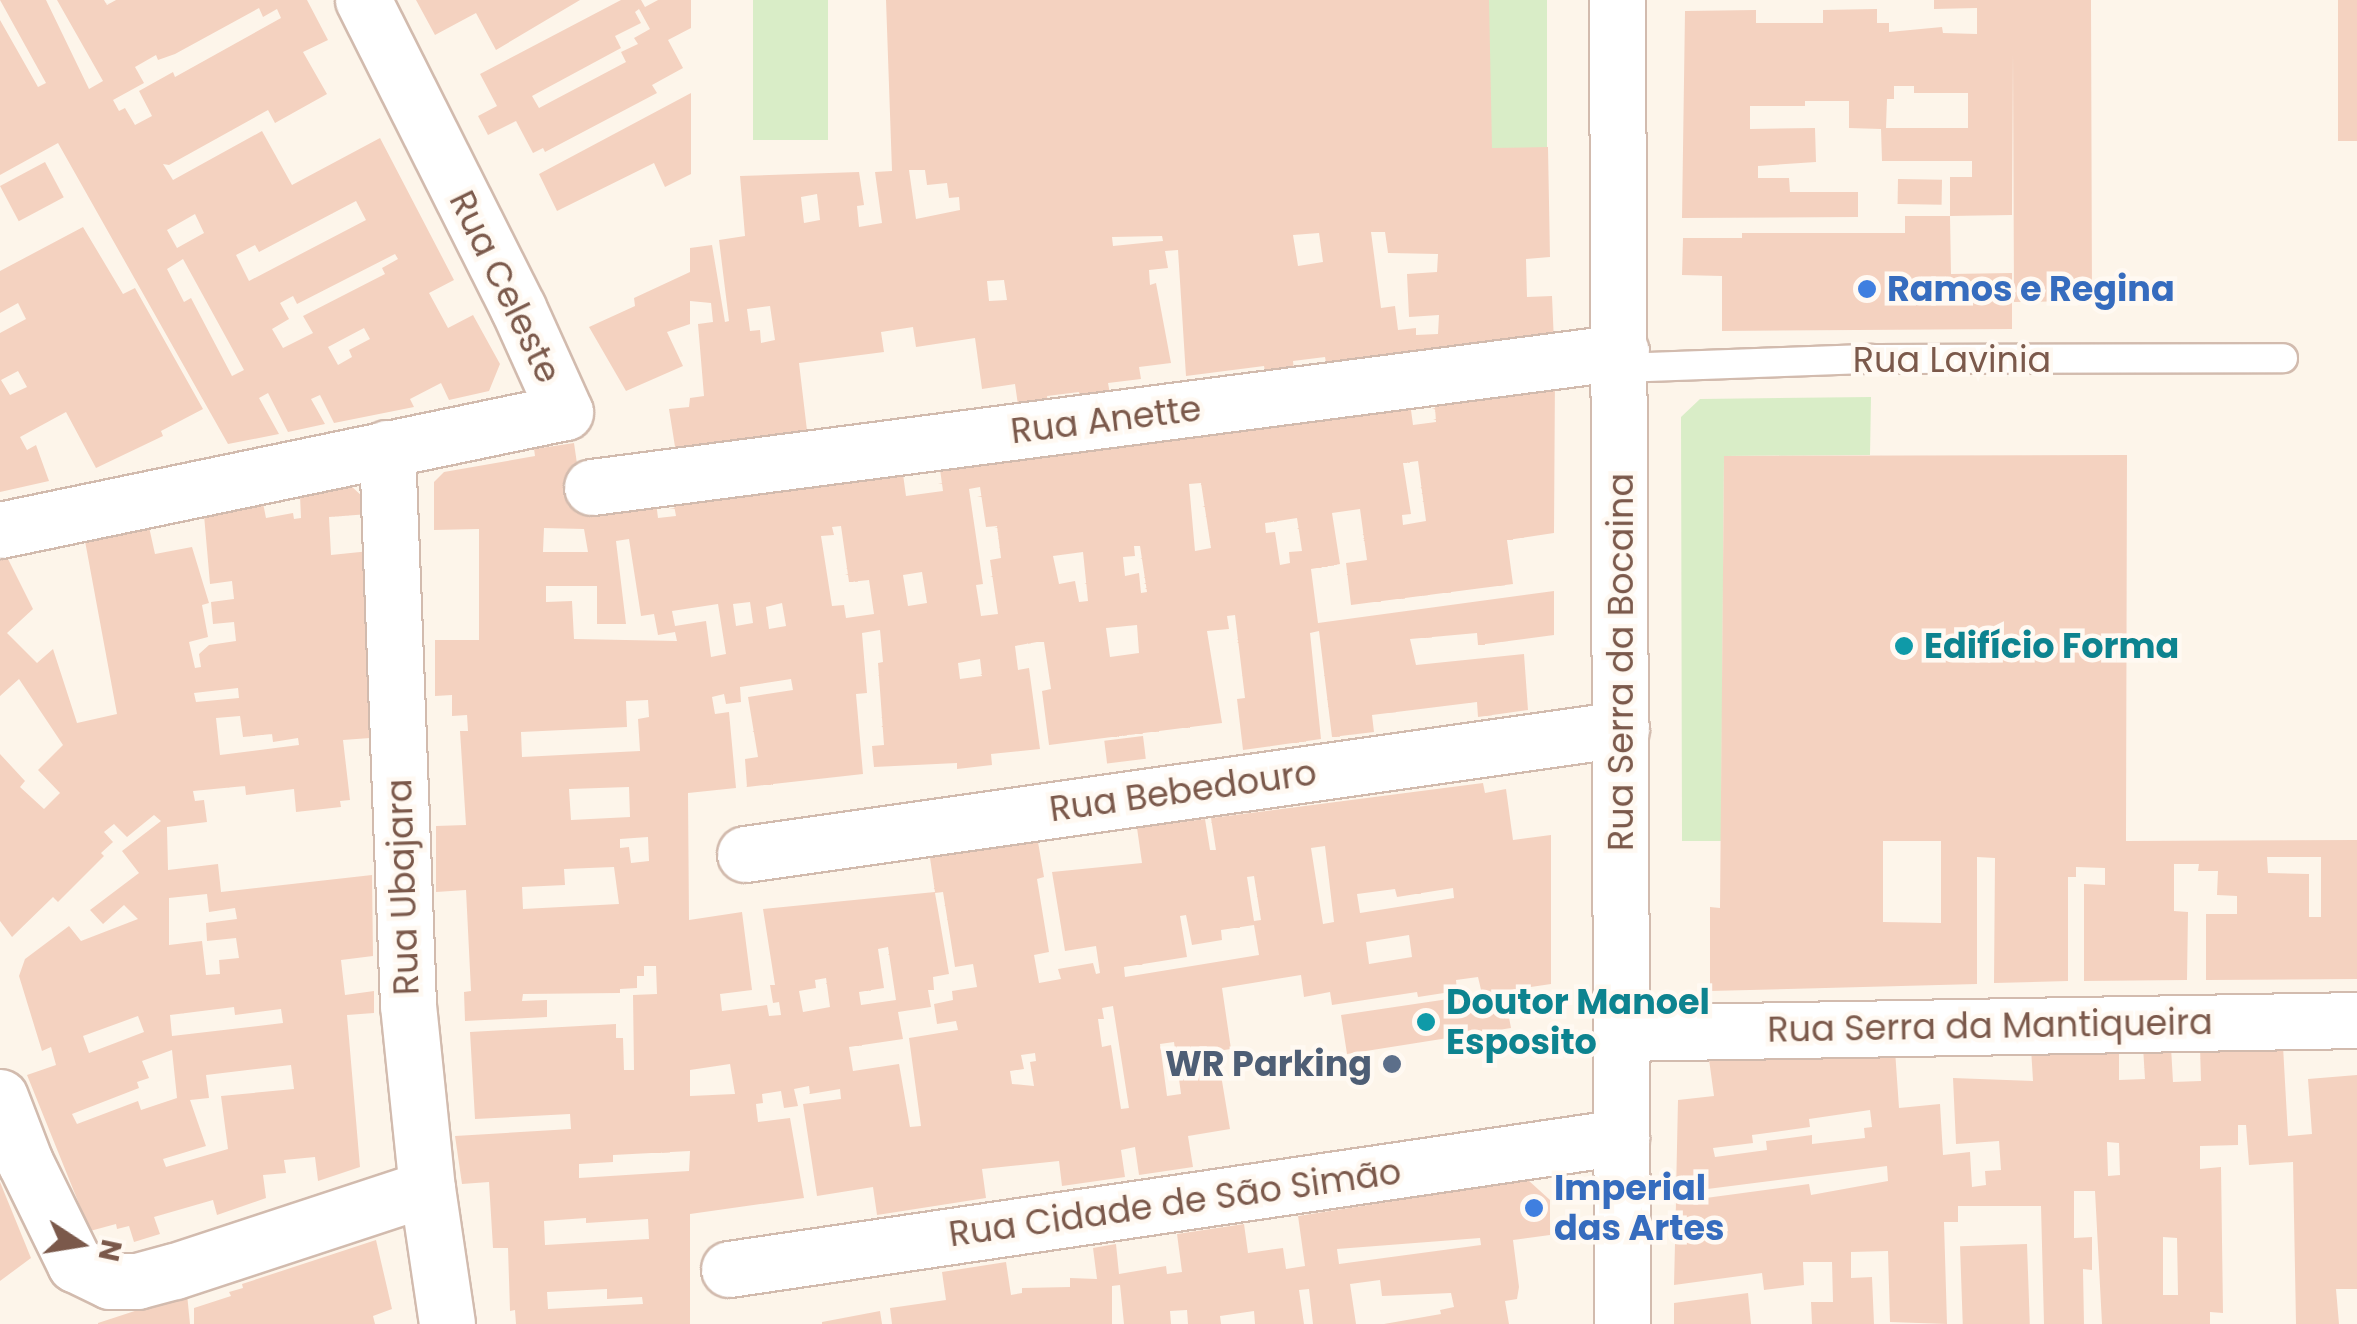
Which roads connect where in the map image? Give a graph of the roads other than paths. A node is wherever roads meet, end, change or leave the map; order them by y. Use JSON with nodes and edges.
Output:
{"nodes":[{"id":1,"x":363,"y":0,"type":"edge"},
{"id":2,"x":1617,"y":0,"type":"edge"},
{"id":3,"x":2282,"y":358,"type":"dead end"},
{"id":4,"x":1621,"y":360,"type":"junction"},
{"id":5,"x":388,"y":448,"type":"junction"},
{"id":6,"x":592,"y":487,"type":"dead end"},
{"id":7,"x":0,"y":530,"type":"edge"},
{"id":8,"x":1620,"y":729,"type":"junction"},
{"id":9,"x":745,"y":854,"type":"dead end"},
{"id":10,"x":2357,"y":1020,"type":"edge"},
{"id":11,"x":1622,"y":1032,"type":"junction"},
{"id":12,"x":0,"y":1096,"type":"edge"},
{"id":13,"x":1621,"y":1136,"type":"junction"},
{"id":14,"x":426,"y":1188,"type":"junction"},
{"id":15,"x":729,"y":1270,"type":"dead end"},
{"id":16,"x":447,"y":1324,"type":"edge"},
{"id":17,"x":1622,"y":1324,"type":"edge"}],
"edges":[{"from":1,"to":5,"type":"street","name":"Rua Celeste"},
{"from":2,"to":4,"type":"street","name":"Rua Serra da Bocaina"},
{"from":3,"to":4,"type":"lane","name":"Rua Lavinia"},
{"from":4,"to":6,"type":"street","name":"Rua Anette"},
{"from":4,"to":8,"type":"street","name":"Rua Serra da Bocaina"},
{"from":5,"to":7,"type":"street"},
{"from":5,"to":14,"type":"street","name":"Rua Ubajara"},
{"from":8,"to":9,"type":"street","name":"Rua Bebedouro"},
{"from":8,"to":11,"type":"street","name":"Rua Serra da Bocaina"},
{"from":10,"to":11,"type":"street","name":"Rua Serra da Mantiqueira"},
{"from":11,"to":13,"type":"street","name":"Rua Serra da Bocaina"},
{"from":12,"to":14,"type":"street"},
{"from":13,"to":15,"type":"street","name":"Rua Cidade de São Simão"},
{"from":13,"to":17,"type":"street","name":"Rua Serra da Bocaina"},
{"from":14,"to":16,"type":"street","name":"Rua Ubajara"}]}
